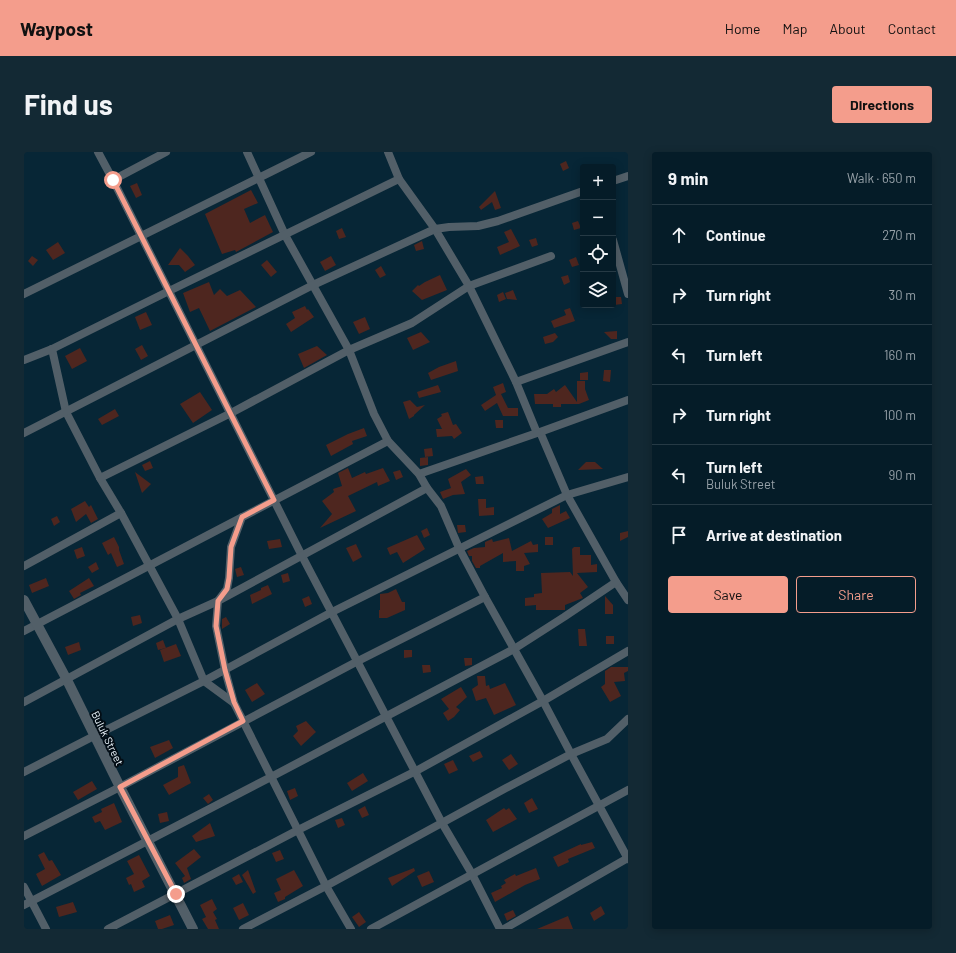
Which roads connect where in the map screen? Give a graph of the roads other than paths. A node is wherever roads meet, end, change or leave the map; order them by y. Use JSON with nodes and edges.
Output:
{"nodes":[{"id":1,"x":98,"y":152,"type":"edge"},
{"id":2,"x":166,"y":152,"type":"edge"},
{"id":3,"x":247,"y":152,"type":"edge"},
{"id":4,"x":311,"y":152,"type":"edge"},
{"id":5,"x":388,"y":152,"type":"edge"},
{"id":6,"x":628,"y":176,"type":"edge"},
{"id":7,"x":258,"y":178,"type":"junction"},
{"id":8,"x":399,"y":179,"type":"junction"},
{"id":9,"x":113,"y":180,"type":"junction"},
{"id":10,"x":616,"y":180,"type":"edge"},
{"id":11,"x":580,"y":193,"type":"edge"},
{"id":12,"x":435,"y":229,"type":"junction"},
{"id":13,"x":141,"y":235,"type":"junction"},
{"id":14,"x":285,"y":235,"type":"junction"},
{"id":15,"x":616,"y":251,"type":"edge"},
{"id":16,"x":551,"y":256,"type":"dead end"},
{"id":17,"x":313,"y":285,"type":"junction"},
{"id":18,"x":469,"y":286,"type":"junction"},
{"id":19,"x":169,"y":291,"type":"junction"},
{"id":20,"x":24,"y":294,"type":"edge"},
{"id":21,"x":628,"y":294,"type":"edge"},
{"id":22,"x":628,"y":342,"type":"edge"},
{"id":23,"x":196,"y":346,"type":"junction"},
{"id":24,"x":52,"y":349,"type":"junction"},
{"id":25,"x":349,"y":350,"type":"junction"},
{"id":26,"x":24,"y":360,"type":"edge"},
{"id":27,"x":516,"y":382,"type":"junction"},
{"id":28,"x":628,"y":400,"type":"edge"},
{"id":29,"x":66,"y":412,"type":"junction"},
{"id":30,"x":231,"y":413,"type":"junction"},
{"id":31,"x":24,"y":433,"type":"edge"},
{"id":32,"x":538,"y":433,"type":"junction"},
{"id":33,"x":388,"y":441,"type":"junction"},
{"id":34,"x":419,"y":474,"type":"junction"},
{"id":35,"x":628,"y":477,"type":"edge"},
{"id":36,"x":100,"y":478,"type":"junction"},
{"id":37,"x":427,"y":488,"type":"junction"},
{"id":38,"x":567,"y":495,"type":"junction"},
{"id":39,"x":274,"y":500,"type":"junction"},
{"id":40,"x":121,"y":513,"type":"junction"},
{"id":41,"x":242,"y":517,"type":"junction"},
{"id":42,"x":459,"y":548,"type":"junction"},
{"id":43,"x":302,"y":556,"type":"junction"},
{"id":44,"x":24,"y":566,"type":"edge"},
{"id":45,"x":149,"y":566,"type":"junction"},
{"id":46,"x":616,"y":582,"type":"junction"},
{"id":47,"x":485,"y":597,"type":"junction"},
{"id":48,"x":24,"y":600,"type":"edge"},
{"id":49,"x":628,"y":600,"type":"edge"},
{"id":50,"x":218,"y":601,"type":"junction"},
{"id":51,"x":332,"y":612,"type":"junction"},
{"id":52,"x":178,"y":619,"type":"junction"},
{"id":53,"x":38,"y":624,"type":"junction"},
{"id":54,"x":24,"y":631,"type":"edge"},
{"id":55,"x":514,"y":649,"type":"junction"},
{"id":56,"x":628,"y":651,"type":"edge"},
{"id":57,"x":358,"y":661,"type":"junction"},
{"id":58,"x":225,"y":670,"type":"junction"},
{"id":59,"x":67,"y":680,"type":"junction"},
{"id":60,"x":204,"y":681,"type":"junction"},
{"id":61,"x":544,"y":701,"type":"junction"},
{"id":62,"x":24,"y":702,"type":"edge"},
{"id":63,"x":234,"y":702,"type":"junction"},
{"id":64,"x":387,"y":716,"type":"junction"},
{"id":65,"x":628,"y":719,"type":"edge"},
{"id":66,"x":243,"y":721,"type":"junction"},
{"id":67,"x":94,"y":736,"type":"junction"},
{"id":68,"x":571,"y":754,"type":"junction"},
{"id":69,"x":416,"y":771,"type":"junction"},
{"id":70,"x":24,"y":772,"type":"edge"},
{"id":71,"x":271,"y":777,"type":"junction"},
{"id":72,"x":120,"y":787,"type":"junction"},
{"id":73,"x":628,"y":790,"type":"edge"},
{"id":74,"x":600,"y":806,"type":"junction"},
{"id":75,"x":442,"y":823,"type":"junction"},
{"id":76,"x":298,"y":830,"type":"junction"},
{"id":77,"x":24,"y":836,"type":"edge"},
{"id":78,"x":147,"y":841,"type":"junction"},
{"id":79,"x":628,"y":858,"type":"edge"},
{"id":80,"x":472,"y":874,"type":"junction"},
{"id":81,"x":326,"y":886,"type":"junction"},
{"id":82,"x":24,"y":887,"type":"edge"},
{"id":83,"x":176,"y":894,"type":"junction"},
{"id":84,"x":28,"y":903,"type":"edge"},
{"id":85,"x":46,"y":929,"type":"edge"},
{"id":86,"x":108,"y":929,"type":"edge"},
{"id":87,"x":193,"y":929,"type":"edge"},
{"id":88,"x":243,"y":929,"type":"edge"},
{"id":89,"x":351,"y":929,"type":"edge"},
{"id":90,"x":371,"y":929,"type":"edge"},
{"id":91,"x":502,"y":929,"type":"edge"}],
"edges":[{"from":1,"to":9,"type":"street"},
{"from":2,"to":9,"type":"street"},
{"from":3,"to":7,"type":"street"},
{"from":4,"to":7,"type":"street"},
{"from":5,"to":8,"type":"street"},
{"from":6,"to":10,"type":"street"},
{"from":7,"to":13,"type":"street"},
{"from":7,"to":14,"type":"street"},
{"from":8,"to":12,"type":"street"},
{"from":8,"to":14,"type":"street"},
{"from":9,"to":13,"type":"street"},
{"from":11,"to":12,"type":"street"},
{"from":12,"to":17,"type":"street"},
{"from":12,"to":18,"type":"street"},
{"from":13,"to":19,"type":"street"},
{"from":13,"to":20,"type":"street"},
{"from":14,"to":17,"type":"street"},
{"from":14,"to":19,"type":"street"},
{"from":15,"to":21,"type":"street"},
{"from":16,"to":18,"type":"street"},
{"from":17,"to":23,"type":"street"},
{"from":17,"to":25,"type":"street"},
{"from":18,"to":25,"type":"street"},
{"from":18,"to":27,"type":"street"},
{"from":19,"to":23,"type":"street"},
{"from":19,"to":24,"type":"street"},
{"from":22,"to":27,"type":"street"},
{"from":23,"to":29,"type":"street"},
{"from":23,"to":30,"type":"street"},
{"from":24,"to":26,"type":"street"},
{"from":24,"to":29,"type":"street"},
{"from":25,"to":30,"type":"street"},
{"from":25,"to":33,"type":"street"},
{"from":27,"to":32,"type":"street"},
{"from":28,"to":32,"type":"street"},
{"from":29,"to":31,"type":"street"},
{"from":29,"to":36,"type":"street"},
{"from":30,"to":36,"type":"street"},
{"from":30,"to":39,"type":"street"},
{"from":32,"to":34,"type":"street"},
{"from":32,"to":38,"type":"street"},
{"from":33,"to":34,"type":"street"},
{"from":33,"to":39,"type":"street"},
{"from":34,"to":37,"type":"street"},
{"from":35,"to":38,"type":"street"},
{"from":36,"to":40,"type":"street"},
{"from":37,"to":42,"type":"street"},
{"from":37,"to":43,"type":"street"},
{"from":38,"to":42,"type":"street"},
{"from":38,"to":46,"type":"street"},
{"from":39,"to":41,"type":"street"},
{"from":39,"to":43,"type":"street"},
{"from":40,"to":44,"type":"street"},
{"from":40,"to":45,"type":"street"},
{"from":41,"to":45,"type":"street"},
{"from":41,"to":50,"type":"street"},
{"from":42,"to":47,"type":"street"},
{"from":42,"to":51,"type":"street"},
{"from":43,"to":50,"type":"street"},
{"from":43,"to":51,"type":"street"},
{"from":45,"to":52,"type":"street"},
{"from":45,"to":53,"type":"street"},
{"from":46,"to":49,"type":"street"},
{"from":46,"to":55,"type":"street"},
{"from":47,"to":55,"type":"street"},
{"from":47,"to":57,"type":"street"},
{"from":48,"to":53,"type":"street","name":"Buluk Street"},
{"from":50,"to":52,"type":"street"},
{"from":50,"to":58,"type":"street"},
{"from":51,"to":57,"type":"street"},
{"from":51,"to":58,"type":"street"},
{"from":52,"to":59,"type":"street"},
{"from":52,"to":60,"type":"street"},
{"from":53,"to":54,"type":"street"},
{"from":53,"to":59,"type":"street","name":"Buluk Street"},
{"from":55,"to":61,"type":"street"},
{"from":55,"to":64,"type":"street"},
{"from":56,"to":61,"type":"street"},
{"from":57,"to":64,"type":"street"},
{"from":57,"to":66,"type":"street"},
{"from":58,"to":60,"type":"street"},
{"from":58,"to":63,"type":"street"},
{"from":59,"to":62,"type":"street"},
{"from":59,"to":67,"type":"street","name":"Buluk Street"},
{"from":60,"to":63,"type":"street"},
{"from":60,"to":67,"type":"street"},
{"from":61,"to":68,"type":"street"},
{"from":61,"to":69,"type":"street"},
{"from":63,"to":66,"type":"street"},
{"from":64,"to":69,"type":"street"},
{"from":64,"to":71,"type":"street"},
{"from":65,"to":68,"type":"street"},
{"from":66,"to":71,"type":"street"},
{"from":66,"to":72,"type":"street"},
{"from":67,"to":70,"type":"street"},
{"from":67,"to":72,"type":"street","name":"Buluk Street"},
{"from":68,"to":74,"type":"street"},
{"from":68,"to":75,"type":"street"},
{"from":69,"to":75,"type":"street"},
{"from":69,"to":76,"type":"street"},
{"from":71,"to":76,"type":"street"},
{"from":71,"to":78,"type":"street"},
{"from":72,"to":77,"type":"street"},
{"from":72,"to":78,"type":"street","name":"Buluk Street"},
{"from":73,"to":74,"type":"street"},
{"from":74,"to":79,"type":"street"},
{"from":74,"to":80,"type":"street"},
{"from":75,"to":80,"type":"street"},
{"from":75,"to":81,"type":"street"},
{"from":76,"to":81,"type":"street"},
{"from":76,"to":83,"type":"street"},
{"from":78,"to":83,"type":"street","name":"Buluk Street"},
{"from":78,"to":84,"type":"street"},
{"from":79,"to":91,"type":"street"},
{"from":80,"to":90,"type":"street"},
{"from":80,"to":91,"type":"street"},
{"from":81,"to":88,"type":"street"},
{"from":81,"to":89,"type":"street"},
{"from":82,"to":84,"type":"street"},
{"from":83,"to":86,"type":"street"},
{"from":83,"to":87,"type":"street","name":"Buluk Street"},
{"from":84,"to":85,"type":"street"}]}
